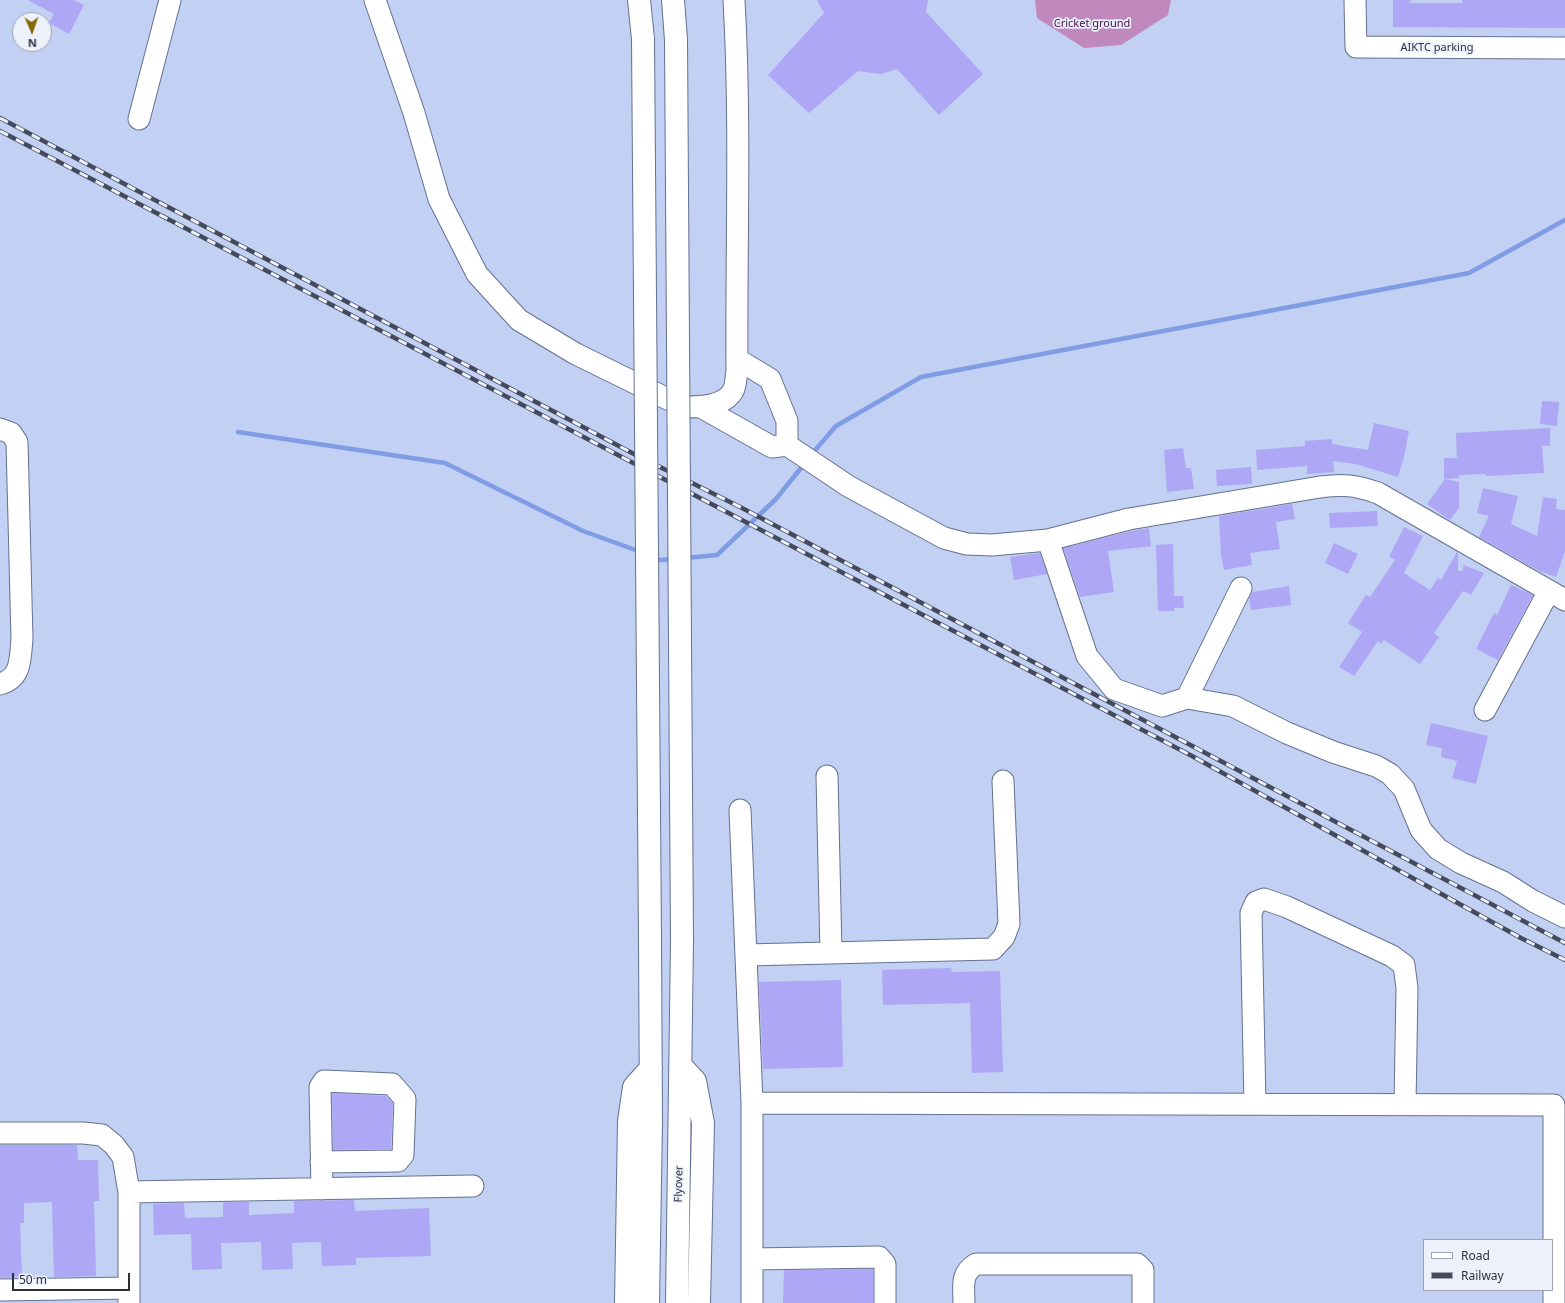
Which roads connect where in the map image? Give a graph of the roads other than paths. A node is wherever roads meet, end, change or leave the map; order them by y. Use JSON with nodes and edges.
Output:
{"nodes":[{"id":1,"x":170,"y":0,"type":"edge"},
{"id":2,"x":375,"y":0,"type":"edge"},
{"id":3,"x":639,"y":0,"type":"edge"},
{"id":4,"x":673,"y":0,"type":"edge"},
{"id":5,"x":734,"y":0,"type":"edge"},
{"id":6,"x":1355,"y":0,"type":"edge"},
{"id":7,"x":1565,"y":48,"type":"edge"},
{"id":8,"x":139,"y":119,"type":"dead end"},
{"id":9,"x":737,"y":359,"type":"junction"},
{"id":10,"x":701,"y":407,"type":"junction"},
{"id":11,"x":0,"y":429,"type":"edge"},
{"id":12,"x":790,"y":448,"type":"junction"},
{"id":13,"x":1048,"y":540,"type":"junction"},
{"id":14,"x":1241,"y":588,"type":"dead end"},
{"id":15,"x":1557,"y":595,"type":"edge"},
{"id":16,"x":0,"y":684,"type":"edge"},
{"id":17,"x":1187,"y":698,"type":"junction"},
{"id":18,"x":1484,"y":710,"type":"dead end"},
{"id":19,"x":827,"y":776,"type":"dead end"},
{"id":20,"x":1003,"y":781,"type":"dead end"},
{"id":21,"x":740,"y":810,"type":"dead end"},
{"id":22,"x":1562,"y":911,"type":"edge"},
{"id":23,"x":830,"y":953,"type":"junction"},
{"id":24,"x":746,"y":955,"type":"junction"},
{"id":25,"x":680,"y":1065,"type":"junction"},
{"id":26,"x":651,"y":1068,"type":"junction"},
{"id":27,"x":752,"y":1102,"type":"junction"},
{"id":28,"x":1560,"y":1103,"type":"edge"},
{"id":29,"x":1255,"y":1104,"type":"junction"},
{"id":30,"x":1405,"y":1104,"type":"junction"},
{"id":31,"x":0,"y":1133,"type":"edge"},
{"id":32,"x":321,"y":1162,"type":"junction"},
{"id":33,"x":473,"y":1186,"type":"dead end"},
{"id":34,"x":322,"y":1189,"type":"junction"},
{"id":35,"x":129,"y":1192,"type":"junction"},
{"id":36,"x":752,"y":1259,"type":"junction"},
{"id":37,"x":1,"y":1294,"type":"edge"},
{"id":38,"x":129,"y":1295,"type":"edge"},
{"id":39,"x":626,"y":1303,"type":"edge"},
{"id":40,"x":648,"y":1303,"type":"edge"},
{"id":41,"x":677,"y":1303,"type":"edge"},
{"id":42,"x":699,"y":1303,"type":"edge"},
{"id":43,"x":752,"y":1303,"type":"edge"},
{"id":44,"x":885,"y":1303,"type":"edge"},
{"id":45,"x":964,"y":1303,"type":"edge"},
{"id":46,"x":1143,"y":1303,"type":"edge"},
{"id":47,"x":1554,"y":1303,"type":"edge"}],
"edges":[{"from":1,"to":8,"type":"street"},
{"from":2,"to":10,"type":"street"},
{"from":3,"to":26,"type":"highway","bridge":true},
{"from":4,"to":25,"type":"highway","name":"Flyover","bridge":true},
{"from":5,"to":9,"type":"street"},
{"from":6,"to":7,"type":"street","name":"AIKTC parking"},
{"from":9,"to":10,"type":"street"},
{"from":9,"to":12,"type":"street"},
{"from":10,"to":12,"type":"street"},
{"from":11,"to":16,"type":"street"},
{"from":12,"to":13,"type":"street"},
{"from":13,"to":15,"type":"street"},
{"from":13,"to":17,"type":"street"},
{"from":14,"to":17,"type":"street"},
{"from":15,"to":18,"type":"street"},
{"from":17,"to":22,"type":"street"},
{"from":19,"to":23,"type":"street"},
{"from":20,"to":23,"type":"street"},
{"from":21,"to":24,"type":"street"},
{"from":23,"to":24,"type":"street"},
{"from":24,"to":27,"type":"street"},
{"from":25,"to":41,"type":"highway","name":"Flyover"},
{"from":25,"to":42,"type":"highway"},
{"from":26,"to":39,"type":"highway"},
{"from":26,"to":40,"type":"highway"},
{"from":27,"to":29,"type":"street"},
{"from":27,"to":36,"type":"street"},
{"from":28,"to":30,"type":"street"},
{"from":28,"to":47,"type":"street"},
{"from":29,"to":30,"type":"street"},
{"from":29,"to":30,"type":"street"},
{"from":31,"to":35,"type":"street"},
{"from":32,"to":32,"type":"street"},
{"from":32,"to":34,"type":"street"},
{"from":33,"to":34,"type":"street"},
{"from":34,"to":35,"type":"street"},
{"from":35,"to":38,"type":"street"},
{"from":36,"to":43,"type":"street"},
{"from":36,"to":44,"type":"street"},
{"from":37,"to":38,"type":"street"},
{"from":45,"to":46,"type":"street"}]}
